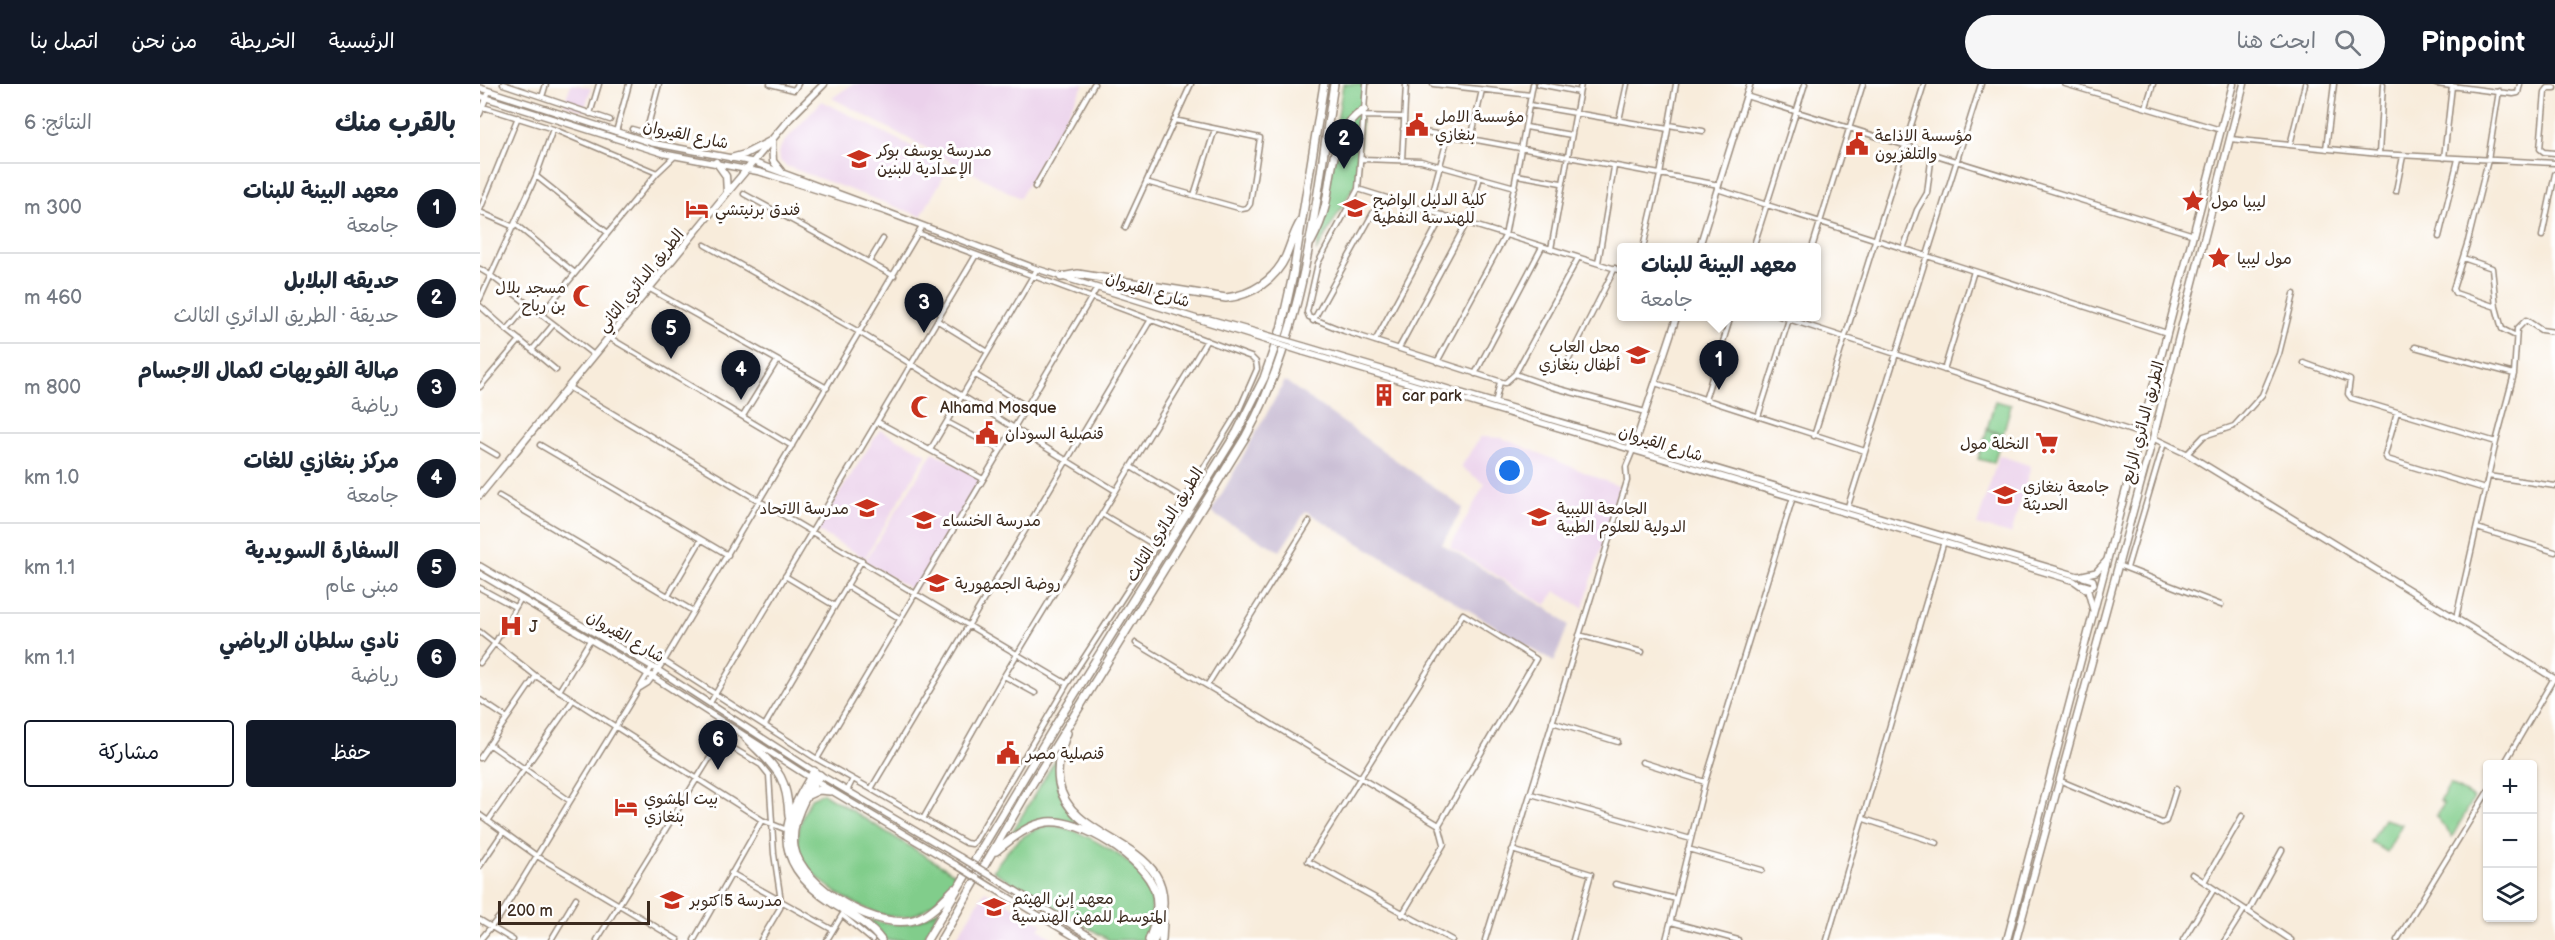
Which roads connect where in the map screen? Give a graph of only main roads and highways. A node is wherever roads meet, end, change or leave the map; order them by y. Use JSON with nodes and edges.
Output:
{"nodes":[{"id":1,"x":824,"y":84,"type":"edge"},
{"id":2,"x":1324,"y":84,"type":"edge"},
{"id":3,"x":1334,"y":84,"type":"edge"},
{"id":4,"x":1750,"y":84,"type":"edge"},
{"id":5,"x":2234,"y":84,"type":"edge"},
{"id":6,"x":2244,"y":84,"type":"edge"},
{"id":7,"x":480,"y":88,"type":"edge"},
{"id":8,"x":483,"y":97,"type":"edge"},
{"id":9,"x":2230,"y":97,"type":"junction"},
{"id":10,"x":2240,"y":99,"type":"junction"},
{"id":11,"x":1364,"y":113,"type":"road end"},
{"id":12,"x":615,"y":135,"type":"junction"},
{"id":13,"x":772,"y":140,"type":"junction"},
{"id":14,"x":731,"y":158,"type":"junction"},
{"id":15,"x":716,"y":162,"type":"junction"},
{"id":16,"x":753,"y":162,"type":"junction"},
{"id":17,"x":748,"y":168,"type":"junction"},
{"id":18,"x":781,"y":171,"type":"junction"},
{"id":19,"x":727,"y":193,"type":"junction"},
{"id":20,"x":884,"y":211,"type":"junction"},
{"id":21,"x":1303,"y":219,"type":"junction"},
{"id":22,"x":1701,"y":243,"type":"edge"},
{"id":23,"x":1308,"y":247,"type":"junction"},
{"id":24,"x":1061,"y":277,"type":"junction"},
{"id":25,"x":1675,"y":321,"type":"edge"},
{"id":26,"x":1303,"y":349,"type":"junction"},
{"id":27,"x":2153,"y":438,"type":"junction"},
{"id":28,"x":1634,"y":447,"type":"junction"},
{"id":29,"x":480,"y":495,"type":"edge"},
{"id":30,"x":1945,"y":539,"type":"junction"},
{"id":31,"x":2108,"y":557,"type":"junction"},
{"id":32,"x":480,"y":566,"type":"edge"},
{"id":33,"x":480,"y":574,"type":"edge"},
{"id":34,"x":2080,"y":576,"type":"junction"},
{"id":35,"x":2076,"y":582,"type":"junction"},
{"id":36,"x":2094,"y":615,"type":"junction"},
{"id":37,"x":2554,"y":679,"type":"edge"},
{"id":38,"x":1071,"y":722,"type":"junction"},
{"id":39,"x":746,"y":738,"type":"junction"},
{"id":40,"x":815,"y":776,"type":"junction"},
{"id":41,"x":830,"y":791,"type":"junction"},
{"id":42,"x":806,"y":796,"type":"junction"},
{"id":43,"x":789,"y":820,"type":"junction"},
{"id":44,"x":991,"y":854,"type":"junction"},
{"id":45,"x":962,"y":881,"type":"junction"},
{"id":46,"x":1163,"y":905,"type":"junction"},
{"id":47,"x":881,"y":940,"type":"edge"},
{"id":48,"x":927,"y":940,"type":"edge"},
{"id":49,"x":941,"y":940,"type":"edge"},
{"id":50,"x":1080,"y":940,"type":"edge"},
{"id":51,"x":1096,"y":940,"type":"edge"},
{"id":52,"x":1149,"y":940,"type":"edge"},
{"id":53,"x":1154,"y":940,"type":"edge"},
{"id":54,"x":1162,"y":940,"type":"edge"},
{"id":55,"x":2007,"y":940,"type":"edge"},
{"id":56,"x":2016,"y":940,"type":"edge"}],
"edges":[{"from":1,"to":13,"type":"main road","name":"الطريق الدائري الثاني"},
{"from":2,"to":21,"type":"highway","name":"الطريق الدائري الثالث"},
{"from":3,"to":23,"type":"highway","name":"الطريق الدائري الثالث"},
{"from":4,"to":22,"type":"main road"},
{"from":5,"to":9,"type":"main road","name":"الطريق الدائري الرابع"},
{"from":6,"to":10,"type":"main road","name":"الطريق الدائري الرابع"},
{"from":7,"to":12,"type":"main road","name":"شارع القيروان"},
{"from":8,"to":12,"type":"main road","name":"شارع القيروان"},
{"from":9,"to":10,"type":"main road"},
{"from":9,"to":31,"type":"main road","name":"الطريق الدائري الرابع"},
{"from":10,"to":27,"type":"main road","name":"الطريق الدائري الرابع"},
{"from":11,"to":23,"type":"highway"},
{"from":12,"to":14,"type":"main road","name":"شارع القيروان"},
{"from":12,"to":15,"type":"main road","name":"شارع القيروان"},
{"from":13,"to":14,"type":"main road"},
{"from":13,"to":16,"type":"main road","name":"الطريق الدائري الثاني"},
{"from":13,"to":18,"type":"main road"},
{"from":14,"to":16,"type":"main road","name":"شارع القيروان"},
{"from":15,"to":17,"type":"main road","name":"شارع القيروان"},
{"from":15,"to":19,"type":"main road"},
{"from":16,"to":17,"type":"main road","name":"الطريق الدائري الثاني"},
{"from":16,"to":18,"type":"main road","name":"شارع القيروان"},
{"from":17,"to":19,"type":"main road","name":"الطريق الدائري الثاني"},
{"from":17,"to":20,"type":"main road","name":"شارع القيروان"},
{"from":18,"to":20,"type":"main road","name":"شارع القيروان"},
{"from":19,"to":29,"type":"main road","name":"الطريق الدائري الثاني"},
{"from":20,"to":24,"type":"main road","name":"شارع القيروان"},
{"from":21,"to":24,"type":"highway"},
{"from":21,"to":45,"type":"highway","name":"الطريق الدائري الثالث"},
{"from":23,"to":38,"type":"highway","name":"الطريق الدائري الثالث"},
{"from":24,"to":26,"type":"main road","name":"شارع القيروان","bridge":true},
{"from":25,"to":28,"type":"main road"},
{"from":26,"to":28,"type":"main road","name":"شارع القيروان"},
{"from":26,"to":28,"type":"main road","name":"شارع القيروان"},
{"from":27,"to":37,"type":"main road"},
{"from":27,"to":56,"type":"main road","name":"الطريق الدائري الرابع"},
{"from":28,"to":30,"type":"main road","name":"شارع القيروان"},
{"from":28,"to":30,"type":"main road","name":"شارع القيروان"},
{"from":30,"to":34,"type":"main road","name":"شارع القيروان"},
{"from":30,"to":35,"type":"main road","name":"شارع القيروان"},
{"from":31,"to":34,"type":"main road"},
{"from":31,"to":36,"type":"main road","name":"الطريق الدائري الرابع"},
{"from":32,"to":40,"type":"main road","name":"شارع القيروان"},
{"from":33,"to":39,"type":"main road"},
{"from":34,"to":35,"type":"main road"},
{"from":35,"to":36,"type":"main road"},
{"from":36,"to":55,"type":"main road","name":"الطريق الدائري الرابع"},
{"from":38,"to":44,"type":"highway","name":"الطريق الدائري الثالث"},
{"from":38,"to":46,"type":"highway"},
{"from":39,"to":40,"type":"main road"},
{"from":39,"to":43,"type":"highway"},
{"from":40,"to":41,"type":"main road"},
{"from":40,"to":42,"type":"highway"},
{"from":40,"to":43,"type":"highway"},
{"from":40,"to":51,"type":"main road","bridge":true},
{"from":41,"to":42,"type":"highway"},
{"from":41,"to":50,"type":"main road","bridge":true},
{"from":42,"to":45,"type":"highway"},
{"from":43,"to":47,"type":"highway"},
{"from":44,"to":49,"type":"highway","name":"الطريق الدائري الثالث"},
{"from":44,"to":52,"type":"highway"},
{"from":45,"to":48,"type":"highway","name":"الطريق الدائري الثالث"},
{"from":46,"to":53,"type":"highway"},
{"from":46,"to":54,"type":"highway"}]}
